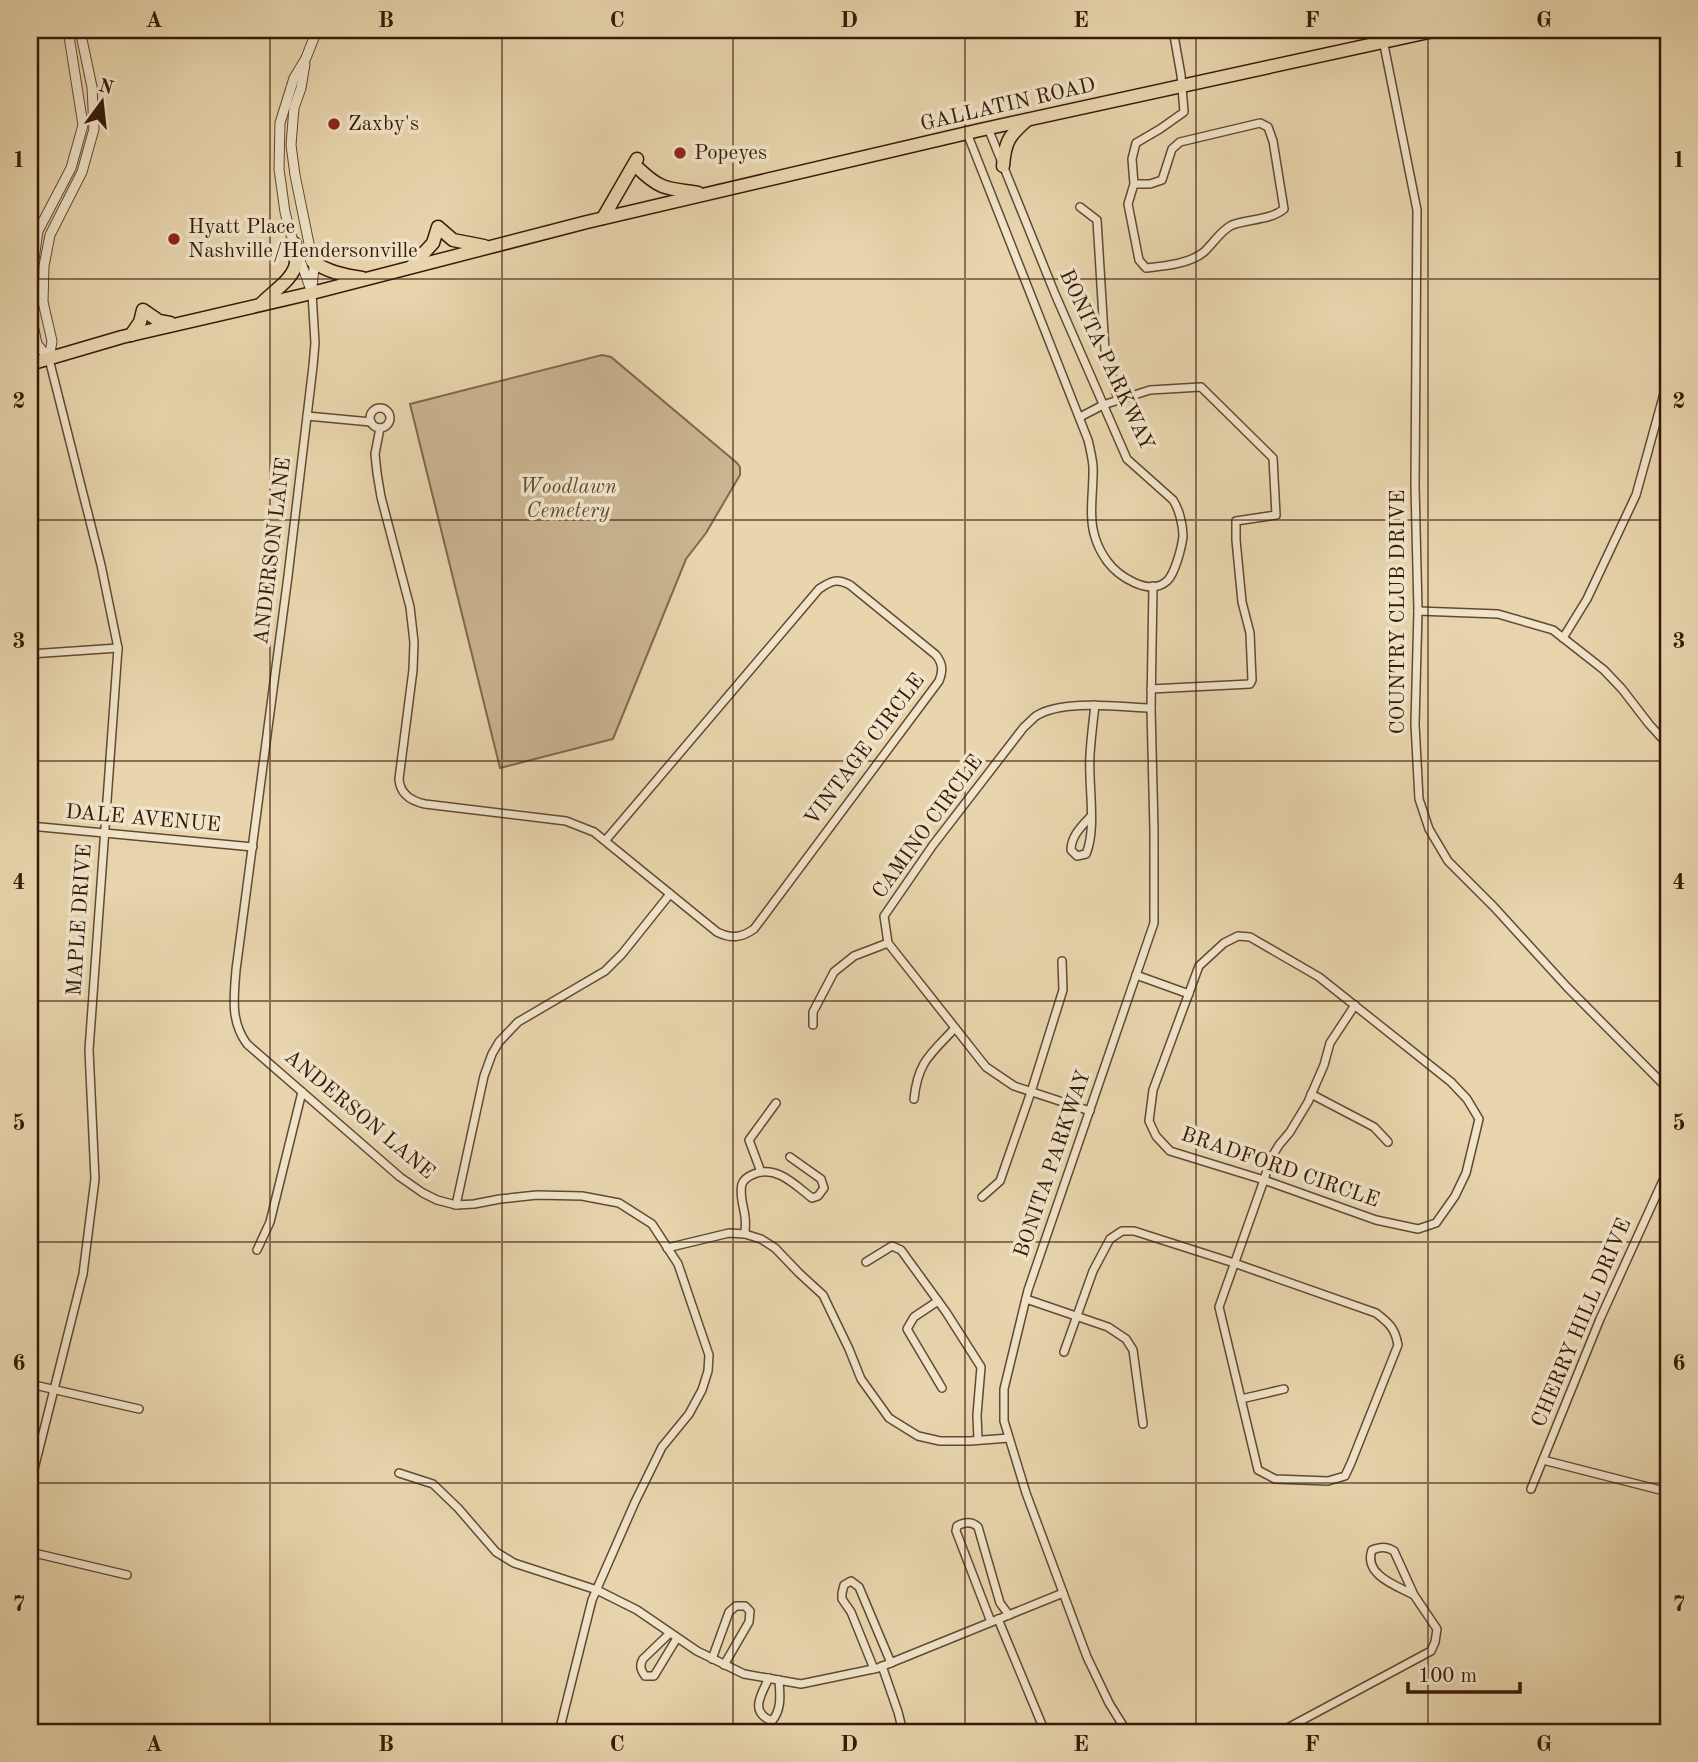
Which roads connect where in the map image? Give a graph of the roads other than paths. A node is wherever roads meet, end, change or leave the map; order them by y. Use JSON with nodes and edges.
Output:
{"nodes":[{"id":1,"x":68,"y":30,"type":"edge"},
{"id":2,"x":80,"y":30,"type":"edge"},
{"id":3,"x":317,"y":30,"type":"edge"},
{"id":4,"x":1174,"y":30,"type":"edge"},
{"id":5,"x":1438,"y":30,"type":"edge"},
{"id":6,"x":1383,"y":36,"type":"edge"},
{"id":7,"x":84,"y":50,"type":"junction"},
{"id":8,"x":72,"y":51,"type":"junction"},
{"id":9,"x":306,"y":58,"type":"junction"},
{"id":10,"x":1182,"y":86,"type":"junction"},
{"id":11,"x":1027,"y":120,"type":"junction"},
{"id":12,"x":988,"y":128,"type":"junction"},
{"id":13,"x":967,"y":133,"type":"junction"},
{"id":14,"x":1003,"y":166,"type":"junction"},
{"id":15,"x":71,"y":168,"type":"junction"},
{"id":16,"x":82,"y":172,"type":"junction"},
{"id":17,"x":1134,"y":184,"type":"junction"},
{"id":18,"x":705,"y":194,"type":"junction"},
{"id":19,"x":1080,"y":207,"type":"dead end"},
{"id":20,"x":603,"y":218,"type":"junction"},
{"id":21,"x":38,"y":232,"type":"junction"},
{"id":22,"x":50,"y":235,"type":"junction"},
{"id":23,"x":295,"y":244,"type":"junction"},
{"id":24,"x":488,"y":247,"type":"junction"},
{"id":25,"x":312,"y":261,"type":"junction"},
{"id":26,"x":410,"y":267,"type":"junction"},
{"id":27,"x":365,"y":279,"type":"junction"},
{"id":28,"x":30,"y":288,"type":"edge"},
{"id":29,"x":312,"y":293,"type":"junction"},
{"id":30,"x":260,"y":305,"type":"junction"},
{"id":31,"x":30,"y":311,"type":"edge"},
{"id":32,"x":179,"y":324,"type":"junction"},
{"id":33,"x":131,"y":335,"type":"junction"},
{"id":34,"x":49,"y":359,"type":"junction"},
{"id":35,"x":30,"y":364,"type":"edge"},
{"id":36,"x":1668,"y":379,"type":"edge"},
{"id":37,"x":1118,"y":400,"type":"junction"},
{"id":38,"x":1103,"y":405,"type":"junction"},
{"id":39,"x":307,"y":416,"type":"junction"},
{"id":40,"x":1080,"y":417,"type":"junction"},
{"id":41,"x":371,"y":422,"type":"junction"},
{"id":42,"x":380,"y":428,"type":"junction"},
{"id":43,"x":1153,"y":586,"type":"junction"},
{"id":44,"x":1418,"y":611,"type":"junction"},
{"id":45,"x":1563,"y":638,"type":"junction"},
{"id":46,"x":118,"y":648,"type":"junction"},
{"id":47,"x":30,"y":654,"type":"edge"},
{"id":48,"x":1151,"y":689,"type":"junction"},
{"id":49,"x":1095,"y":705,"type":"junction"},
{"id":50,"x":1151,"y":708,"type":"junction"},
{"id":51,"x":1668,"y":745,"type":"edge"},
{"id":52,"x":1090,"y":817,"type":"junction"},
{"id":53,"x":30,"y":826,"type":"edge"},
{"id":54,"x":104,"y":832,"type":"junction"},
{"id":55,"x":605,"y":841,"type":"junction"},
{"id":56,"x":253,"y":847,"type":"junction"},
{"id":57,"x":670,"y":894,"type":"junction"},
{"id":58,"x":888,"y":943,"type":"junction"},
{"id":59,"x":1062,"y":961,"type":"dead end"},
{"id":60,"x":1136,"y":975,"type":"junction"},
{"id":61,"x":1189,"y":994,"type":"junction"},
{"id":62,"x":1355,"y":1005,"type":"junction"},
{"id":63,"x":813,"y":1025,"type":"dead end"},
{"id":64,"x":955,"y":1028,"type":"junction"},
{"id":65,"x":1668,"y":1089,"type":"edge"},
{"id":66,"x":1031,"y":1091,"type":"junction"},
{"id":67,"x":302,"y":1092,"type":"junction"},
{"id":68,"x":1311,"y":1094,"type":"junction"},
{"id":69,"x":914,"y":1099,"type":"dead end"},
{"id":70,"x":776,"y":1103,"type":"dead end"},
{"id":71,"x":1090,"y":1111,"type":"junction"},
{"id":72,"x":1388,"y":1142,"type":"dead end"},
{"id":73,"x":790,"y":1157,"type":"dead end"},
{"id":74,"x":761,"y":1172,"type":"junction"},
{"id":75,"x":1668,"y":1172,"type":"edge"},
{"id":76,"x":1265,"y":1180,"type":"junction"},
{"id":77,"x":982,"y":1196,"type":"dead end"},
{"id":78,"x":456,"y":1205,"type":"junction"},
{"id":79,"x":745,"y":1234,"type":"junction"},
{"id":80,"x":667,"y":1248,"type":"junction"},
{"id":81,"x":257,"y":1250,"type":"dead end"},
{"id":82,"x":866,"y":1262,"type":"dead end"},
{"id":83,"x":1234,"y":1263,"type":"junction"},
{"id":84,"x":1026,"y":1299,"type":"junction"},
{"id":85,"x":938,"y":1301,"type":"junction"},
{"id":86,"x":1077,"y":1318,"type":"junction"},
{"id":87,"x":1065,"y":1352,"type":"dead end"},
{"id":88,"x":30,"y":1384,"type":"edge"},
{"id":89,"x":942,"y":1388,"type":"dead end"},
{"id":90,"x":1284,"y":1389,"type":"dead end"},
{"id":91,"x":53,"y":1390,"type":"junction"},
{"id":92,"x":1241,"y":1399,"type":"junction"},
{"id":93,"x":139,"y":1409,"type":"dead end"},
{"id":94,"x":1143,"y":1424,"type":"dead end"},
{"id":95,"x":1009,"y":1438,"type":"junction"},
{"id":96,"x":978,"y":1440,"type":"junction"},
{"id":97,"x":1543,"y":1460,"type":"junction"},
{"id":98,"x":399,"y":1473,"type":"dead end"},
{"id":99,"x":30,"y":1486,"type":"edge"},
{"id":100,"x":1531,"y":1489,"type":"dead end"},
{"id":101,"x":1668,"y":1493,"type":"edge"},
{"id":102,"x":30,"y":1552,"type":"edge"},
{"id":103,"x":127,"y":1575,"type":"dead end"},
{"id":104,"x":597,"y":1590,"type":"junction"},
{"id":105,"x":1063,"y":1593,"type":"junction"},
{"id":106,"x":1413,"y":1595,"type":"junction"},
{"id":107,"x":1009,"y":1615,"type":"junction"},
{"id":108,"x":994,"y":1621,"type":"junction"},
{"id":109,"x":674,"y":1635,"type":"junction"},
{"id":110,"x":712,"y":1659,"type":"junction"},
{"id":111,"x":891,"y":1663,"type":"junction"},
{"id":112,"x":724,"y":1665,"type":"junction"},
{"id":113,"x":878,"y":1667,"type":"junction"},
{"id":114,"x":769,"y":1678,"type":"junction"},
{"id":115,"x":779,"y":1680,"type":"junction"},
{"id":116,"x":559,"y":1732,"type":"edge"},
{"id":117,"x":903,"y":1732,"type":"edge"},
{"id":118,"x":1045,"y":1732,"type":"edge"},
{"id":119,"x":1127,"y":1732,"type":"edge"},
{"id":120,"x":1280,"y":1732,"type":"edge"}],
"edges":[{"from":1,"to":8,"type":"street"},
{"from":2,"to":7,"type":"street"},
{"from":3,"to":9,"type":"street"},
{"from":4,"to":10,"type":"street"},
{"from":5,"to":6,"type":"main road","name":"GALLATIN ROAD"},
{"from":6,"to":10,"type":"main road","name":"GALLATIN ROAD"},
{"from":6,"to":44,"type":"street","name":"COUNTRY CLUB DRIVE"},
{"from":7,"to":8,"type":"street"},
{"from":7,"to":16,"type":"street"},
{"from":8,"to":15,"type":"street"},
{"from":9,"to":23,"type":"street"},
{"from":9,"to":25,"type":"street"},
{"from":10,"to":11,"type":"main road","name":"GALLATIN ROAD"},
{"from":10,"to":17,"type":"street"},
{"from":11,"to":12,"type":"main road","name":"GALLATIN ROAD"},
{"from":11,"to":14,"type":"main road"},
{"from":12,"to":13,"type":"main road","name":"GALLATIN ROAD"},
{"from":12,"to":14,"type":"street","name":"BONITA PARKWAY"},
{"from":13,"to":18,"type":"main road","name":"GALLATIN ROAD"},
{"from":13,"to":40,"type":"street","name":"BONITA PARKWAY"},
{"from":14,"to":38,"type":"street","name":"BONITA PARKWAY"},
{"from":15,"to":16,"type":"street"},
{"from":15,"to":21,"type":"street"},
{"from":16,"to":22,"type":"street"},
{"from":17,"to":17,"type":"street"},
{"from":18,"to":20,"type":"main road","name":"GALLATIN ROAD"},
{"from":18,"to":20,"type":"main road"},
{"from":19,"to":37,"type":"street"},
{"from":20,"to":24,"type":"main road","name":"GALLATIN ROAD"},
{"from":21,"to":22,"type":"street"},
{"from":21,"to":28,"type":"street"},
{"from":22,"to":34,"type":"street"},
{"from":23,"to":29,"type":"street"},
{"from":23,"to":30,"type":"main road"},
{"from":24,"to":26,"type":"main road","name":"GALLATIN ROAD"},
{"from":24,"to":26,"type":"main road"},
{"from":25,"to":27,"type":"main road"},
{"from":25,"to":29,"type":"street"},
{"from":26,"to":27,"type":"main road","name":"GALLATIN ROAD"},
{"from":27,"to":29,"type":"main road","name":"GALLATIN ROAD"},
{"from":29,"to":30,"type":"main road","name":"GALLATIN ROAD"},
{"from":29,"to":39,"type":"street","name":"ANDERSON LANE"},
{"from":30,"to":32,"type":"main road","name":"GALLATIN ROAD"},
{"from":31,"to":34,"type":"street"},
{"from":32,"to":33,"type":"main road","name":"GALLATIN ROAD"},
{"from":32,"to":33,"type":"main road"},
{"from":33,"to":34,"type":"main road","name":"GALLATIN ROAD"},
{"from":34,"to":35,"type":"main road","name":"GALLATIN ROAD"},
{"from":34,"to":46,"type":"street","name":"MAPLE DRIVE"},
{"from":36,"to":45,"type":"street"},
{"from":37,"to":38,"type":"street"},
{"from":37,"to":48,"type":"street"},
{"from":38,"to":40,"type":"street"},
{"from":38,"to":43,"type":"street","name":"BONITA PARKWAY"},
{"from":39,"to":41,"type":"street"},
{"from":39,"to":56,"type":"street","name":"ANDERSON LANE"},
{"from":40,"to":43,"type":"street","name":"BONITA PARKWAY"},
{"from":41,"to":42,"type":"street"},
{"from":41,"to":42,"type":"street"},
{"from":42,"to":55,"type":"street","name":"VINTAGE CIRCLE"},
{"from":43,"to":48,"type":"street","name":"BONITA PARKWAY"},
{"from":44,"to":45,"type":"street"},
{"from":44,"to":65,"type":"street","name":"COUNTRY CLUB DRIVE"},
{"from":45,"to":51,"type":"street"},
{"from":46,"to":47,"type":"street"},
{"from":46,"to":54,"type":"street","name":"MAPLE DRIVE"},
{"from":48,"to":50,"type":"street","name":"BONITA PARKWAY"},
{"from":49,"to":50,"type":"street","name":"CAMINO CIRCLE"},
{"from":49,"to":52,"type":"street"},
{"from":49,"to":58,"type":"street","name":"CAMINO CIRCLE"},
{"from":50,"to":60,"type":"street","name":"BONITA PARKWAY"},
{"from":52,"to":52,"type":"street"},
{"from":53,"to":54,"type":"street","name":"DALE AVENUE"},
{"from":54,"to":56,"type":"street","name":"DALE AVENUE"},
{"from":54,"to":91,"type":"street","name":"MAPLE DRIVE"},
{"from":55,"to":57,"type":"street","name":"VINTAGE CIRCLE"},
{"from":55,"to":57,"type":"street","name":"VINTAGE CIRCLE"},
{"from":56,"to":67,"type":"street","name":"ANDERSON LANE"},
{"from":57,"to":78,"type":"street"},
{"from":58,"to":63,"type":"street"},
{"from":58,"to":64,"type":"street"},
{"from":59,"to":66,"type":"street"},
{"from":60,"to":61,"type":"street"},
{"from":60,"to":71,"type":"street","name":"BONITA PARKWAY"},
{"from":61,"to":62,"type":"street","name":"BRADFORD CIRCLE"},
{"from":61,"to":76,"type":"street","name":"BRADFORD CIRCLE"},
{"from":62,"to":68,"type":"street"},
{"from":62,"to":76,"type":"street","name":"BRADFORD CIRCLE"},
{"from":64,"to":66,"type":"street"},
{"from":64,"to":69,"type":"street"},
{"from":66,"to":71,"type":"street"},
{"from":66,"to":77,"type":"street"},
{"from":67,"to":78,"type":"street","name":"ANDERSON LANE"},
{"from":67,"to":81,"type":"street"},
{"from":68,"to":72,"type":"street"},
{"from":68,"to":76,"type":"street"},
{"from":70,"to":74,"type":"street"},
{"from":71,"to":84,"type":"street","name":"BONITA PARKWAY"},
{"from":73,"to":74,"type":"street"},
{"from":74,"to":79,"type":"street"},
{"from":75,"to":97,"type":"street","name":"CHERRY HILL DRIVE"},
{"from":76,"to":83,"type":"street"},
{"from":78,"to":80,"type":"street","name":"ANDERSON LANE"},
{"from":79,"to":80,"type":"street"},
{"from":79,"to":96,"type":"street"},
{"from":80,"to":104,"type":"street","name":"ANDERSON LANE"},
{"from":82,"to":85,"type":"street"},
{"from":83,"to":86,"type":"street"},
{"from":83,"to":92,"type":"street"},
{"from":83,"to":92,"type":"street"},
{"from":84,"to":86,"type":"street"},
{"from":84,"to":95,"type":"street","name":"BONITA PARKWAY"},
{"from":85,"to":89,"type":"street"},
{"from":85,"to":96,"type":"street"},
{"from":86,"to":87,"type":"street"},
{"from":86,"to":94,"type":"street"},
{"from":88,"to":91,"type":"street"},
{"from":90,"to":92,"type":"street"},
{"from":91,"to":93,"type":"street"},
{"from":91,"to":99,"type":"street","name":"MAPLE DRIVE"},
{"from":95,"to":96,"type":"street"},
{"from":95,"to":105,"type":"street","name":"BONITA PARKWAY"},
{"from":97,"to":100,"type":"street","name":"CHERRY HILL DRIVE"},
{"from":97,"to":101,"type":"street"},
{"from":98,"to":104,"type":"street"},
{"from":102,"to":103,"type":"street"},
{"from":104,"to":109,"type":"street"},
{"from":104,"to":116,"type":"street","name":"ANDERSON LANE"},
{"from":105,"to":107,"type":"street"},
{"from":105,"to":119,"type":"street","name":"BONITA PARKWAY"},
{"from":106,"to":106,"type":"street"},
{"from":106,"to":120,"type":"street"},
{"from":107,"to":108,"type":"street"},
{"from":107,"to":108,"type":"street"},
{"from":108,"to":111,"type":"street"},
{"from":108,"to":118,"type":"street"},
{"from":109,"to":109,"type":"street"},
{"from":109,"to":110,"type":"street"},
{"from":110,"to":112,"type":"street"},
{"from":110,"to":112,"type":"street"},
{"from":111,"to":113,"type":"street"},
{"from":111,"to":113,"type":"street"},
{"from":112,"to":114,"type":"street"},
{"from":113,"to":115,"type":"street"},
{"from":113,"to":117,"type":"street"},
{"from":114,"to":115,"type":"street"},
{"from":114,"to":115,"type":"street"}]}
